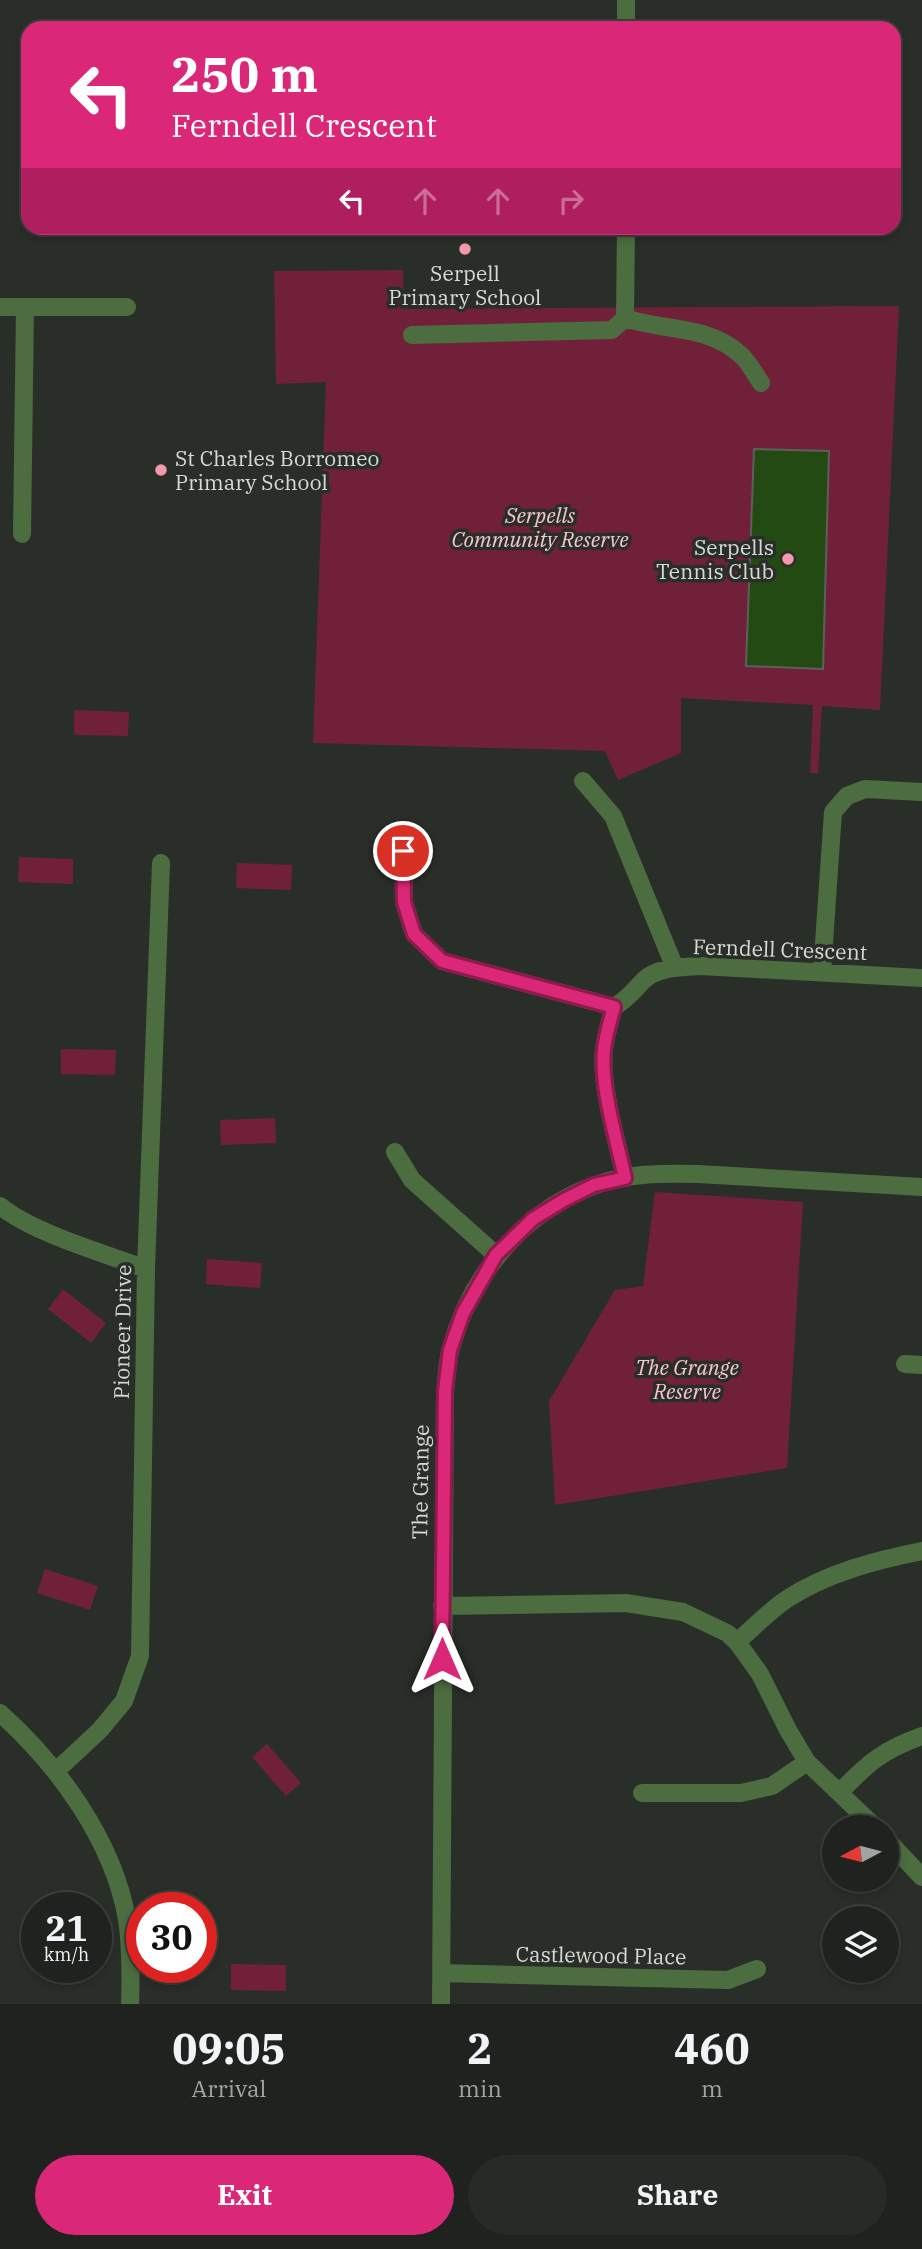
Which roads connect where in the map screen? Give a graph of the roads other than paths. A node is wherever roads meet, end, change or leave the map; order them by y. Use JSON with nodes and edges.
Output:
{"nodes":[{"id":1,"x":626,"y":0,"type":"edge"},
{"id":2,"x":626,"y":21,"type":"edge"},
{"id":3,"x":626,"y":235,"type":"edge"},
{"id":4,"x":0,"y":307,"type":"edge"},
{"id":5,"x":25,"y":307,"type":"junction"},
{"id":6,"x":127,"y":307,"type":"dead end"},
{"id":7,"x":625,"y":318,"type":"junction"},
{"id":8,"x":412,"y":335,"type":"dead end"},
{"id":9,"x":761,"y":383,"type":"dead end"},
{"id":10,"x":22,"y":534,"type":"dead end"},
{"id":11,"x":583,"y":781,"type":"dead end"},
{"id":12,"x":922,"y":792,"type":"edge"},
{"id":13,"x":403,"y":833,"type":"dead end"},
{"id":14,"x":161,"y":863,"type":"dead end"},
{"id":15,"x":675,"y":968,"type":"junction"},
{"id":16,"x":822,"y":972,"type":"junction"},
{"id":17,"x":922,"y":978,"type":"edge"},
{"id":18,"x":614,"y":1007,"type":"junction"},
{"id":19,"x":396,"y":1152,"type":"dead end"},
{"id":20,"x":625,"y":1178,"type":"junction"},
{"id":21,"x":922,"y":1187,"type":"edge"},
{"id":22,"x":0,"y":1206,"type":"edge"},
{"id":23,"x":496,"y":1255,"type":"junction"},
{"id":24,"x":146,"y":1269,"type":"junction"},
{"id":25,"x":922,"y":1551,"type":"edge"},
{"id":26,"x":442,"y":1606,"type":"junction"},
{"id":27,"x":737,"y":1642,"type":"junction"},
{"id":28,"x":0,"y":1713,"type":"edge"},
{"id":29,"x":922,"y":1736,"type":"edge"},
{"id":30,"x":807,"y":1762,"type":"junction"},
{"id":31,"x":56,"y":1771,"type":"junction"},
{"id":32,"x":841,"y":1791,"type":"junction"},
{"id":33,"x":642,"y":1793,"type":"dead end"},
{"id":34,"x":864,"y":1815,"type":"edge"},
{"id":35,"x":900,"y":1854,"type":"edge"},
{"id":36,"x":922,"y":1877,"type":"edge"},
{"id":37,"x":757,"y":1969,"type":"dead end"},
{"id":38,"x":441,"y":1973,"type":"junction"},
{"id":39,"x":130,"y":2004,"type":"edge"},
{"id":40,"x":441,"y":2004,"type":"edge"}],
"edges":[{"from":1,"to":2,"type":"street"},
{"from":3,"to":7,"type":"street"},
{"from":4,"to":5,"type":"street"},
{"from":5,"to":6,"type":"street"},
{"from":5,"to":10,"type":"street"},
{"from":7,"to":8,"type":"street"},
{"from":7,"to":9,"type":"street"},
{"from":11,"to":15,"type":"street"},
{"from":12,"to":16,"type":"street"},
{"from":13,"to":18,"type":"street"},
{"from":14,"to":24,"type":"street","name":"Pioneer Drive"},
{"from":15,"to":16,"type":"street","name":"Ferndell Crescent"},
{"from":15,"to":18,"type":"street","name":"Ferndell Crescent"},
{"from":16,"to":17,"type":"street","name":"Ferndell Crescent"},
{"from":18,"to":20,"type":"street"},
{"from":19,"to":23,"type":"street"},
{"from":20,"to":21,"type":"street","name":"The Grange"},
{"from":20,"to":23,"type":"street","name":"The Grange"},
{"from":22,"to":24,"type":"street"},
{"from":23,"to":26,"type":"street","name":"The Grange"},
{"from":24,"to":31,"type":"street","name":"Pioneer Drive"},
{"from":25,"to":27,"type":"street"},
{"from":26,"to":27,"type":"street"},
{"from":26,"to":38,"type":"street","name":"The Grange"},
{"from":27,"to":30,"type":"street"},
{"from":28,"to":31,"type":"street"},
{"from":29,"to":32,"type":"street"},
{"from":30,"to":32,"type":"street"},
{"from":30,"to":33,"type":"street"},
{"from":31,"to":39,"type":"street"},
{"from":32,"to":34,"type":"street"},
{"from":35,"to":36,"type":"street"},
{"from":37,"to":38,"type":"street","name":"Castlewood Place"},
{"from":38,"to":40,"type":"street","name":"The Grange"}]}
